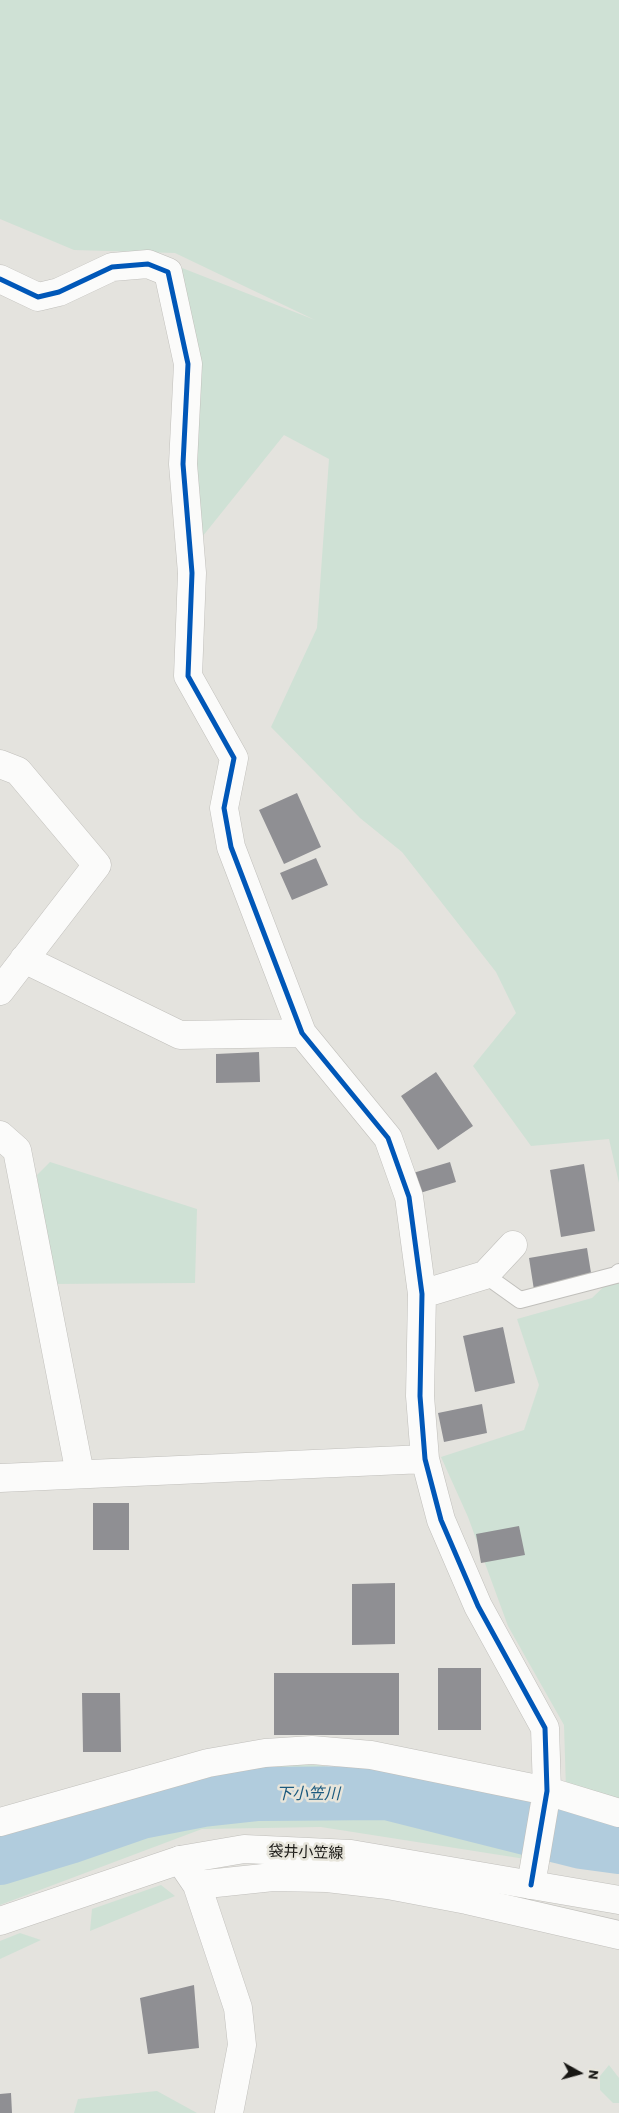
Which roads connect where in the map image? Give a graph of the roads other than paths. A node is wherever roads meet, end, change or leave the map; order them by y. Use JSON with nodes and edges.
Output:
{"nodes":[{"id":1,"x":0,"y":279,"type":"edge"},
{"id":2,"x":0,"y":764,"type":"edge"},
{"id":3,"x":24,"y":959,"type":"junction"},
{"id":4,"x":0,"y":991,"type":"edge"},
{"id":5,"x":302,"y":1033,"type":"junction"},
{"id":6,"x":0,"y":1135,"type":"edge"},
{"id":7,"x":513,"y":1245,"type":"dead end"},
{"id":8,"x":619,"y":1272,"type":"edge"},
{"id":9,"x":485,"y":1275,"type":"junction"},
{"id":10,"x":422,"y":1294,"type":"junction"},
{"id":11,"x":425,"y":1459,"type":"junction"},
{"id":12,"x":80,"y":1474,"type":"junction"},
{"id":13,"x":0,"y":1478,"type":"edge"},
{"id":14,"x":547,"y":1791,"type":"junction"},
{"id":15,"x":619,"y":1813,"type":"edge"},
{"id":16,"x":0,"y":1822,"type":"edge"},
{"id":17,"x":180,"y":1860,"type":"junction"},
{"id":18,"x":531,"y":1884,"type":"junction"},
{"id":19,"x":197,"y":1885,"type":"junction"},
{"id":20,"x":619,"y":1900,"type":"edge"},
{"id":21,"x":0,"y":1921,"type":"edge"},
{"id":22,"x":619,"y":1935,"type":"edge"},
{"id":23,"x":230,"y":2113,"type":"edge"}],
"edges":[{"from":1,"to":5,"type":"street"},
{"from":2,"to":3,"type":"street"},
{"from":3,"to":4,"type":"street"},
{"from":3,"to":5,"type":"street"},
{"from":5,"to":10,"type":"street"},
{"from":6,"to":12,"type":"street"},
{"from":7,"to":9,"type":"street"},
{"from":8,"to":9,"type":"lane"},
{"from":9,"to":10,"type":"street"},
{"from":10,"to":11,"type":"street"},
{"from":11,"to":12,"type":"street"},
{"from":11,"to":14,"type":"street"},
{"from":12,"to":13,"type":"street"},
{"from":14,"to":15,"type":"street"},
{"from":14,"to":16,"type":"street"},
{"from":14,"to":18,"type":"street"},
{"from":17,"to":18,"type":"street","name":"袋井小笠線"},
{"from":17,"to":19,"type":"street"},
{"from":17,"to":21,"type":"street","name":"袋井小笠線"},
{"from":18,"to":20,"type":"street","name":"袋井小笠線"},
{"from":19,"to":22,"type":"street"},
{"from":19,"to":23,"type":"street"}]}
